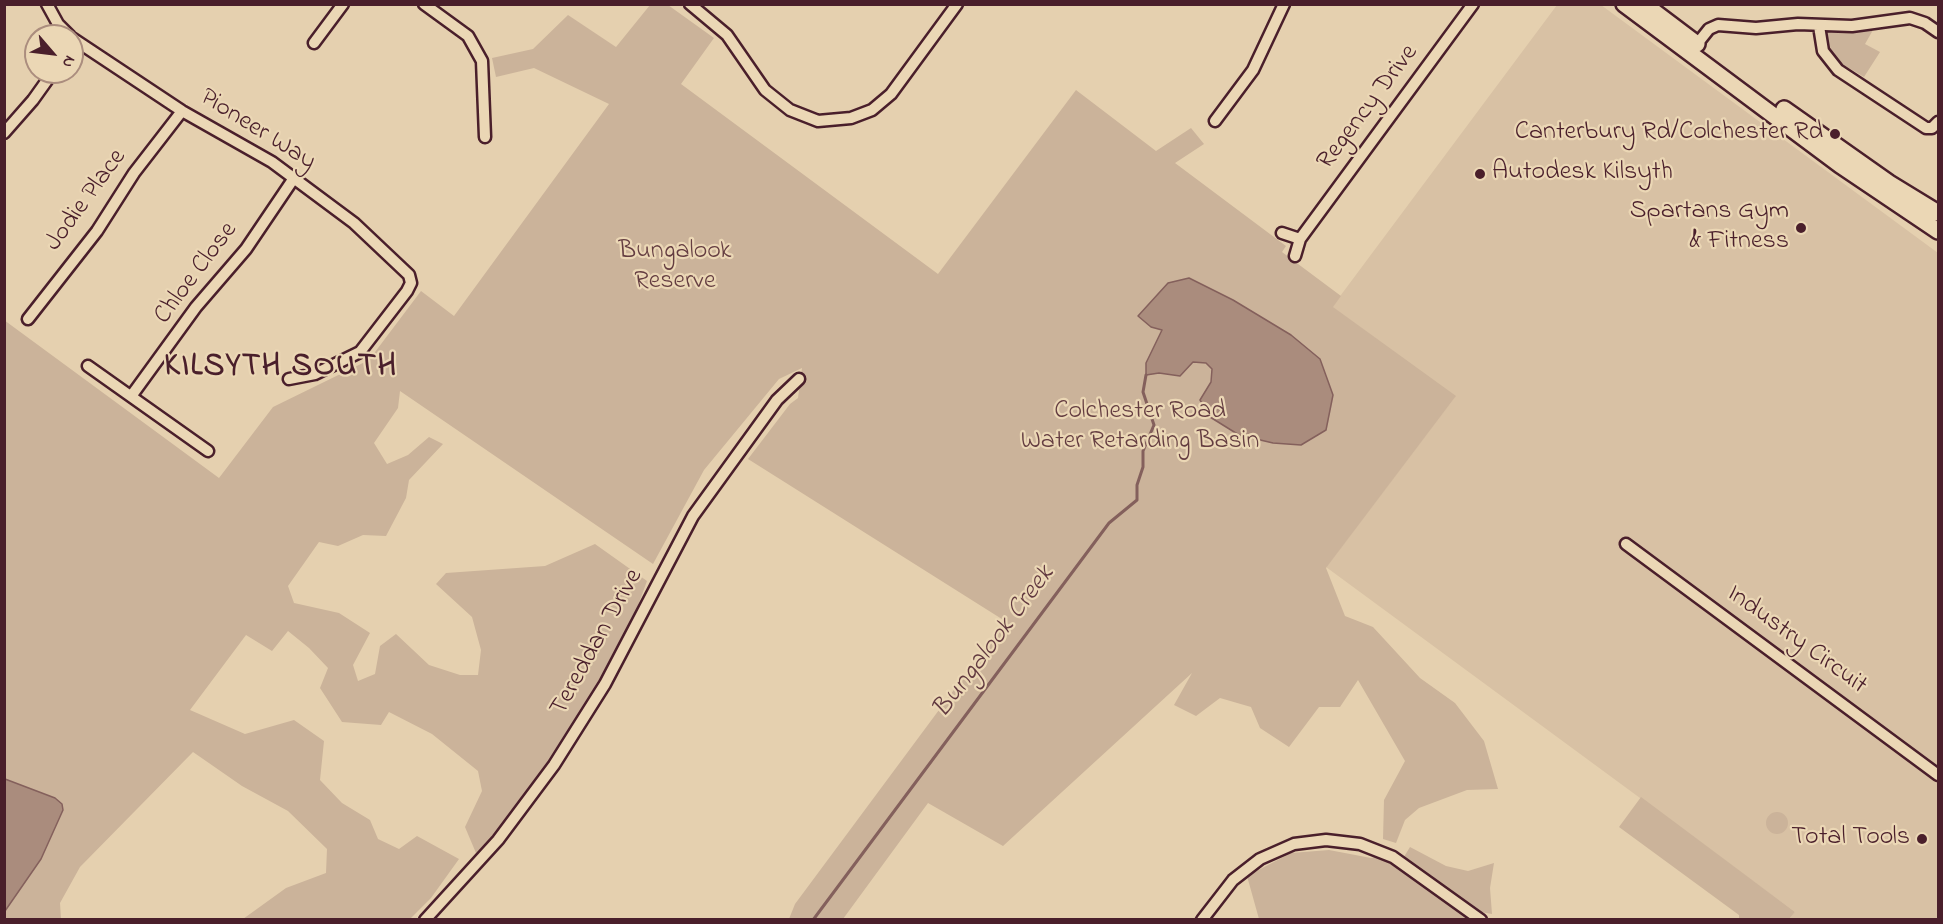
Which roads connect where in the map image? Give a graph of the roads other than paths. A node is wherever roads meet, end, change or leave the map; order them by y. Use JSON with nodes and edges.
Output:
{"nodes":[{"id":1,"x":47,"y":4,"type":"edge"},
{"id":2,"x":343,"y":4,"type":"edge"},
{"id":3,"x":424,"y":4,"type":"edge"},
{"id":4,"x":690,"y":4,"type":"edge"},
{"id":5,"x":957,"y":4,"type":"edge"},
{"id":6,"x":1284,"y":4,"type":"edge"},
{"id":7,"x":1473,"y":4,"type":"edge"},
{"id":8,"x":1624,"y":4,"type":"edge"},
{"id":9,"x":1644,"y":4,"type":"edge"},
{"id":10,"x":58,"y":24,"type":"edge"},
{"id":11,"x":1820,"y":26,"type":"junction"},
{"id":12,"x":1938,"y":32,"type":"edge"},
{"id":13,"x":314,"y":43,"type":"dead end"},
{"id":14,"x":84,"y":47,"type":"edge"},
{"id":15,"x":1694,"y":48,"type":"junction"},
{"id":16,"x":44,"y":84,"type":"edge"},
{"id":17,"x":182,"y":111,"type":"junction"},
{"id":18,"x":1215,"y":121,"type":"dead end"},
{"id":19,"x":1934,"y":125,"type":"edge"},
{"id":20,"x":4,"y":134,"type":"edge"},
{"id":21,"x":485,"y":137,"type":"dead end"},
{"id":22,"x":294,"y":178,"type":"junction"},
{"id":23,"x":1938,"y":213,"type":"edge"},
{"id":24,"x":1938,"y":231,"type":"edge"},
{"id":25,"x":1282,"y":233,"type":"dead end"},
{"id":26,"x":1300,"y":239,"type":"junction"},
{"id":27,"x":1295,"y":256,"type":"dead end"},
{"id":28,"x":28,"y":318,"type":"dead end"},
{"id":29,"x":88,"y":366,"type":"dead end"},
{"id":30,"x":290,"y":379,"type":"dead end"},
{"id":31,"x":799,"y":380,"type":"dead end"},
{"id":32,"x":132,"y":395,"type":"junction"},
{"id":33,"x":208,"y":452,"type":"dead end"},
{"id":34,"x":1626,"y":544,"type":"dead end"},
{"id":35,"x":1938,"y":775,"type":"edge"},
{"id":36,"x":425,"y":920,"type":"edge"},
{"id":37,"x":1202,"y":920,"type":"edge"},
{"id":38,"x":1481,"y":920,"type":"edge"}],
"edges":[{"from":1,"to":10,"type":"street","name":"Pioneer Way"},
{"from":2,"to":13,"type":"street"},
{"from":3,"to":21,"type":"street"},
{"from":4,"to":5,"type":"street"},
{"from":6,"to":18,"type":"street"},
{"from":7,"to":26,"type":"street","name":"Regency Drive"},
{"from":8,"to":15,"type":"main road"},
{"from":9,"to":15,"type":"main road"},
{"from":11,"to":12,"type":"street"},
{"from":11,"to":15,"type":"street"},
{"from":11,"to":19,"type":"street"},
{"from":14,"to":17,"type":"street","name":"Pioneer Way"},
{"from":15,"to":23,"type":"main road"},
{"from":15,"to":24,"type":"main road"},
{"from":16,"to":20,"type":"street"},
{"from":17,"to":22,"type":"street","name":"Pioneer Way"},
{"from":17,"to":28,"type":"street","name":"Jodie Place"},
{"from":22,"to":30,"type":"street","name":"Pioneer Way"},
{"from":22,"to":32,"type":"street","name":"Chloe Close"},
{"from":25,"to":26,"type":"street"},
{"from":26,"to":27,"type":"street","name":"Regency Drive"},
{"from":29,"to":32,"type":"street"},
{"from":31,"to":36,"type":"street","name":"Tereddan Drive"},
{"from":32,"to":33,"type":"street"},
{"from":34,"to":35,"type":"street","name":"Industry Circuit"},
{"from":37,"to":38,"type":"street"}]}
